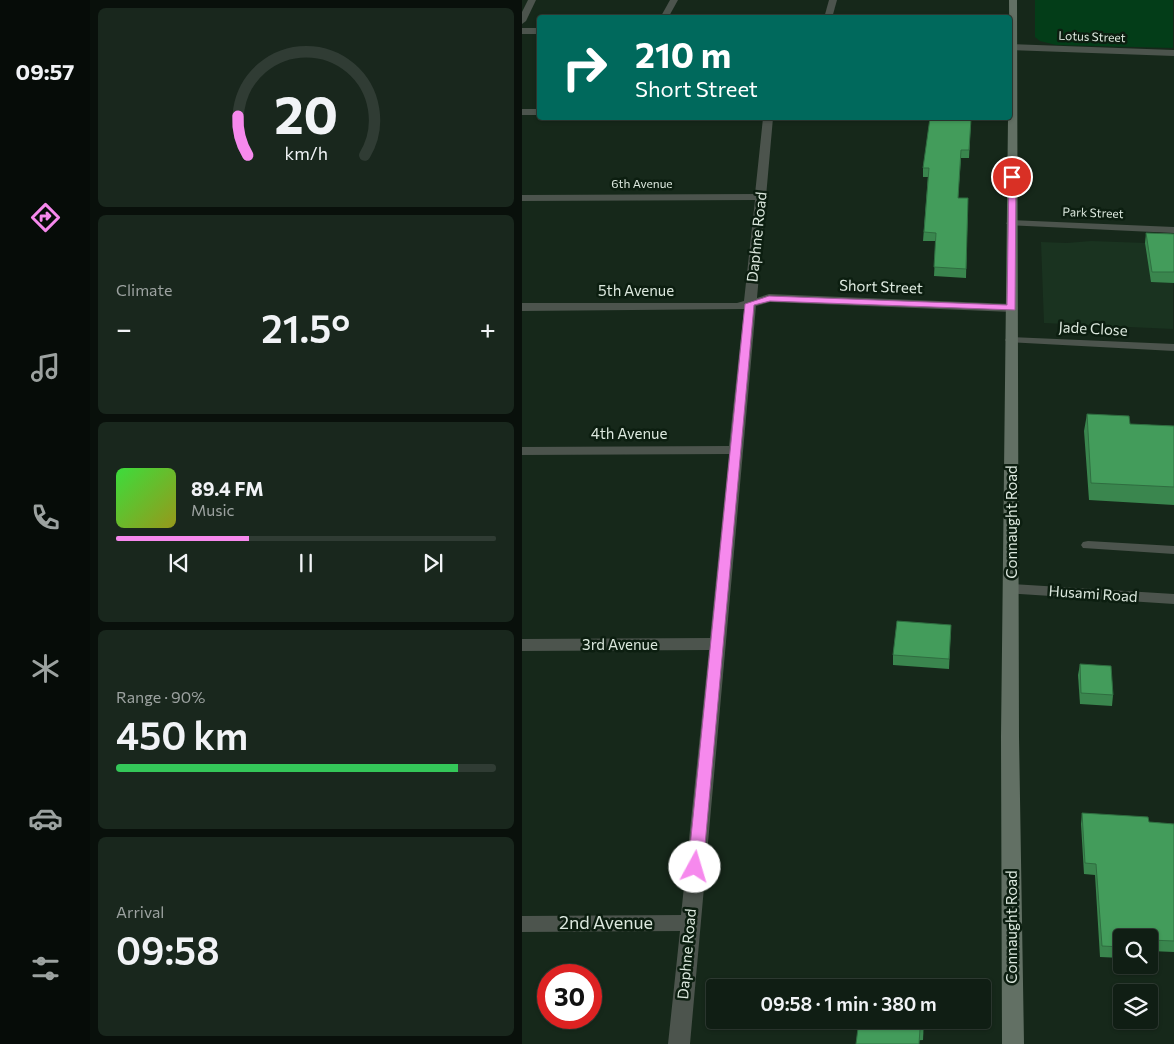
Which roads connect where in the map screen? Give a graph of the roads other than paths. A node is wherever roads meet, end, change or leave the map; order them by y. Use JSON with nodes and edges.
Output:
{"nodes":[{"id":1,"x":532,"y":0,"type":"edge"},
{"id":2,"x":674,"y":0,"type":"edge"},
{"id":3,"x":834,"y":0,"type":"edge"},
{"id":4,"x":1014,"y":0,"type":"edge"},
{"id":5,"x":666,"y":15,"type":"edge"},
{"id":6,"x":829,"y":15,"type":"edge"},
{"id":7,"x":522,"y":21,"type":"edge"},
{"id":8,"x":522,"y":31,"type":"edge"},
{"id":9,"x":537,"y":31,"type":"edge"},
{"id":10,"x":1012,"y":31,"type":"edge"},
{"id":11,"x":1012,"y":47,"type":"edge"},
{"id":12,"x":1174,"y":53,"type":"edge"},
{"id":13,"x":522,"y":112,"type":"edge"},
{"id":14,"x":537,"y":112,"type":"edge"},
{"id":15,"x":768,"y":120,"type":"edge"},
{"id":16,"x":1011,"y":120,"type":"edge"},
{"id":17,"x":761,"y":197,"type":"junction"},
{"id":18,"x":522,"y":198,"type":"edge"},
{"id":19,"x":1012,"y":223,"type":"junction"},
{"id":20,"x":1174,"y":230,"type":"edge"},
{"id":21,"x":750,"y":304,"type":"junction"},
{"id":22,"x":522,"y":307,"type":"edge"},
{"id":23,"x":1012,"y":308,"type":"junction"},
{"id":24,"x":1011,"y":340,"type":"junction"},
{"id":25,"x":1174,"y":348,"type":"edge"},
{"id":26,"x":735,"y":450,"type":"junction"},
{"id":27,"x":522,"y":451,"type":"edge"},
{"id":28,"x":1088,"y":545,"type":"dead end"},
{"id":29,"x":1174,"y":550,"type":"edge"},
{"id":30,"x":1012,"y":589,"type":"junction"},
{"id":31,"x":1174,"y":599,"type":"edge"},
{"id":32,"x":718,"y":644,"type":"junction"},
{"id":33,"x":522,"y":646,"type":"edge"},
{"id":34,"x":689,"y":922,"type":"junction"},
{"id":35,"x":522,"y":924,"type":"edge"},
{"id":36,"x":679,"y":1044,"type":"edge"},
{"id":37,"x":1013,"y":1044,"type":"edge"}],
"edges":[{"from":1,"to":7,"type":"street"},
{"from":2,"to":5,"type":"street"},
{"from":3,"to":6,"type":"street"},
{"from":4,"to":10,"type":"street","name":"Connaught Road"},
{"from":8,"to":9,"type":"street"},
{"from":11,"to":12,"type":"street","name":"Lotus Street"},
{"from":13,"to":14,"type":"street"},
{"from":15,"to":17,"type":"street","name":"Daphne Road"},
{"from":16,"to":19,"type":"street","name":"Connaught Road"},
{"from":17,"to":18,"type":"street","name":"6th Avenue"},
{"from":17,"to":21,"type":"street","name":"Daphne Road"},
{"from":19,"to":20,"type":"street","name":"Park Street"},
{"from":19,"to":23,"type":"street","name":"Connaught Road"},
{"from":21,"to":22,"type":"street","name":"5th Avenue"},
{"from":21,"to":23,"type":"street","name":"Short Street"},
{"from":21,"to":26,"type":"street","name":"Daphne Road"},
{"from":23,"to":24,"type":"street","name":"Connaught Road"},
{"from":24,"to":25,"type":"lane","name":"Jade Close"},
{"from":24,"to":30,"type":"street","name":"Connaught Road"},
{"from":26,"to":27,"type":"street","name":"4th Avenue"},
{"from":26,"to":32,"type":"street","name":"Daphne Road"},
{"from":28,"to":29,"type":"lane"},
{"from":30,"to":31,"type":"street","name":"Husami Road"},
{"from":30,"to":37,"type":"street","name":"Connaught Road"},
{"from":32,"to":33,"type":"street","name":"3rd Avenue"},
{"from":32,"to":34,"type":"street","name":"Daphne Road"},
{"from":34,"to":35,"type":"street","name":"2nd Avenue"},
{"from":34,"to":36,"type":"street","name":"Daphne Road"}]}
